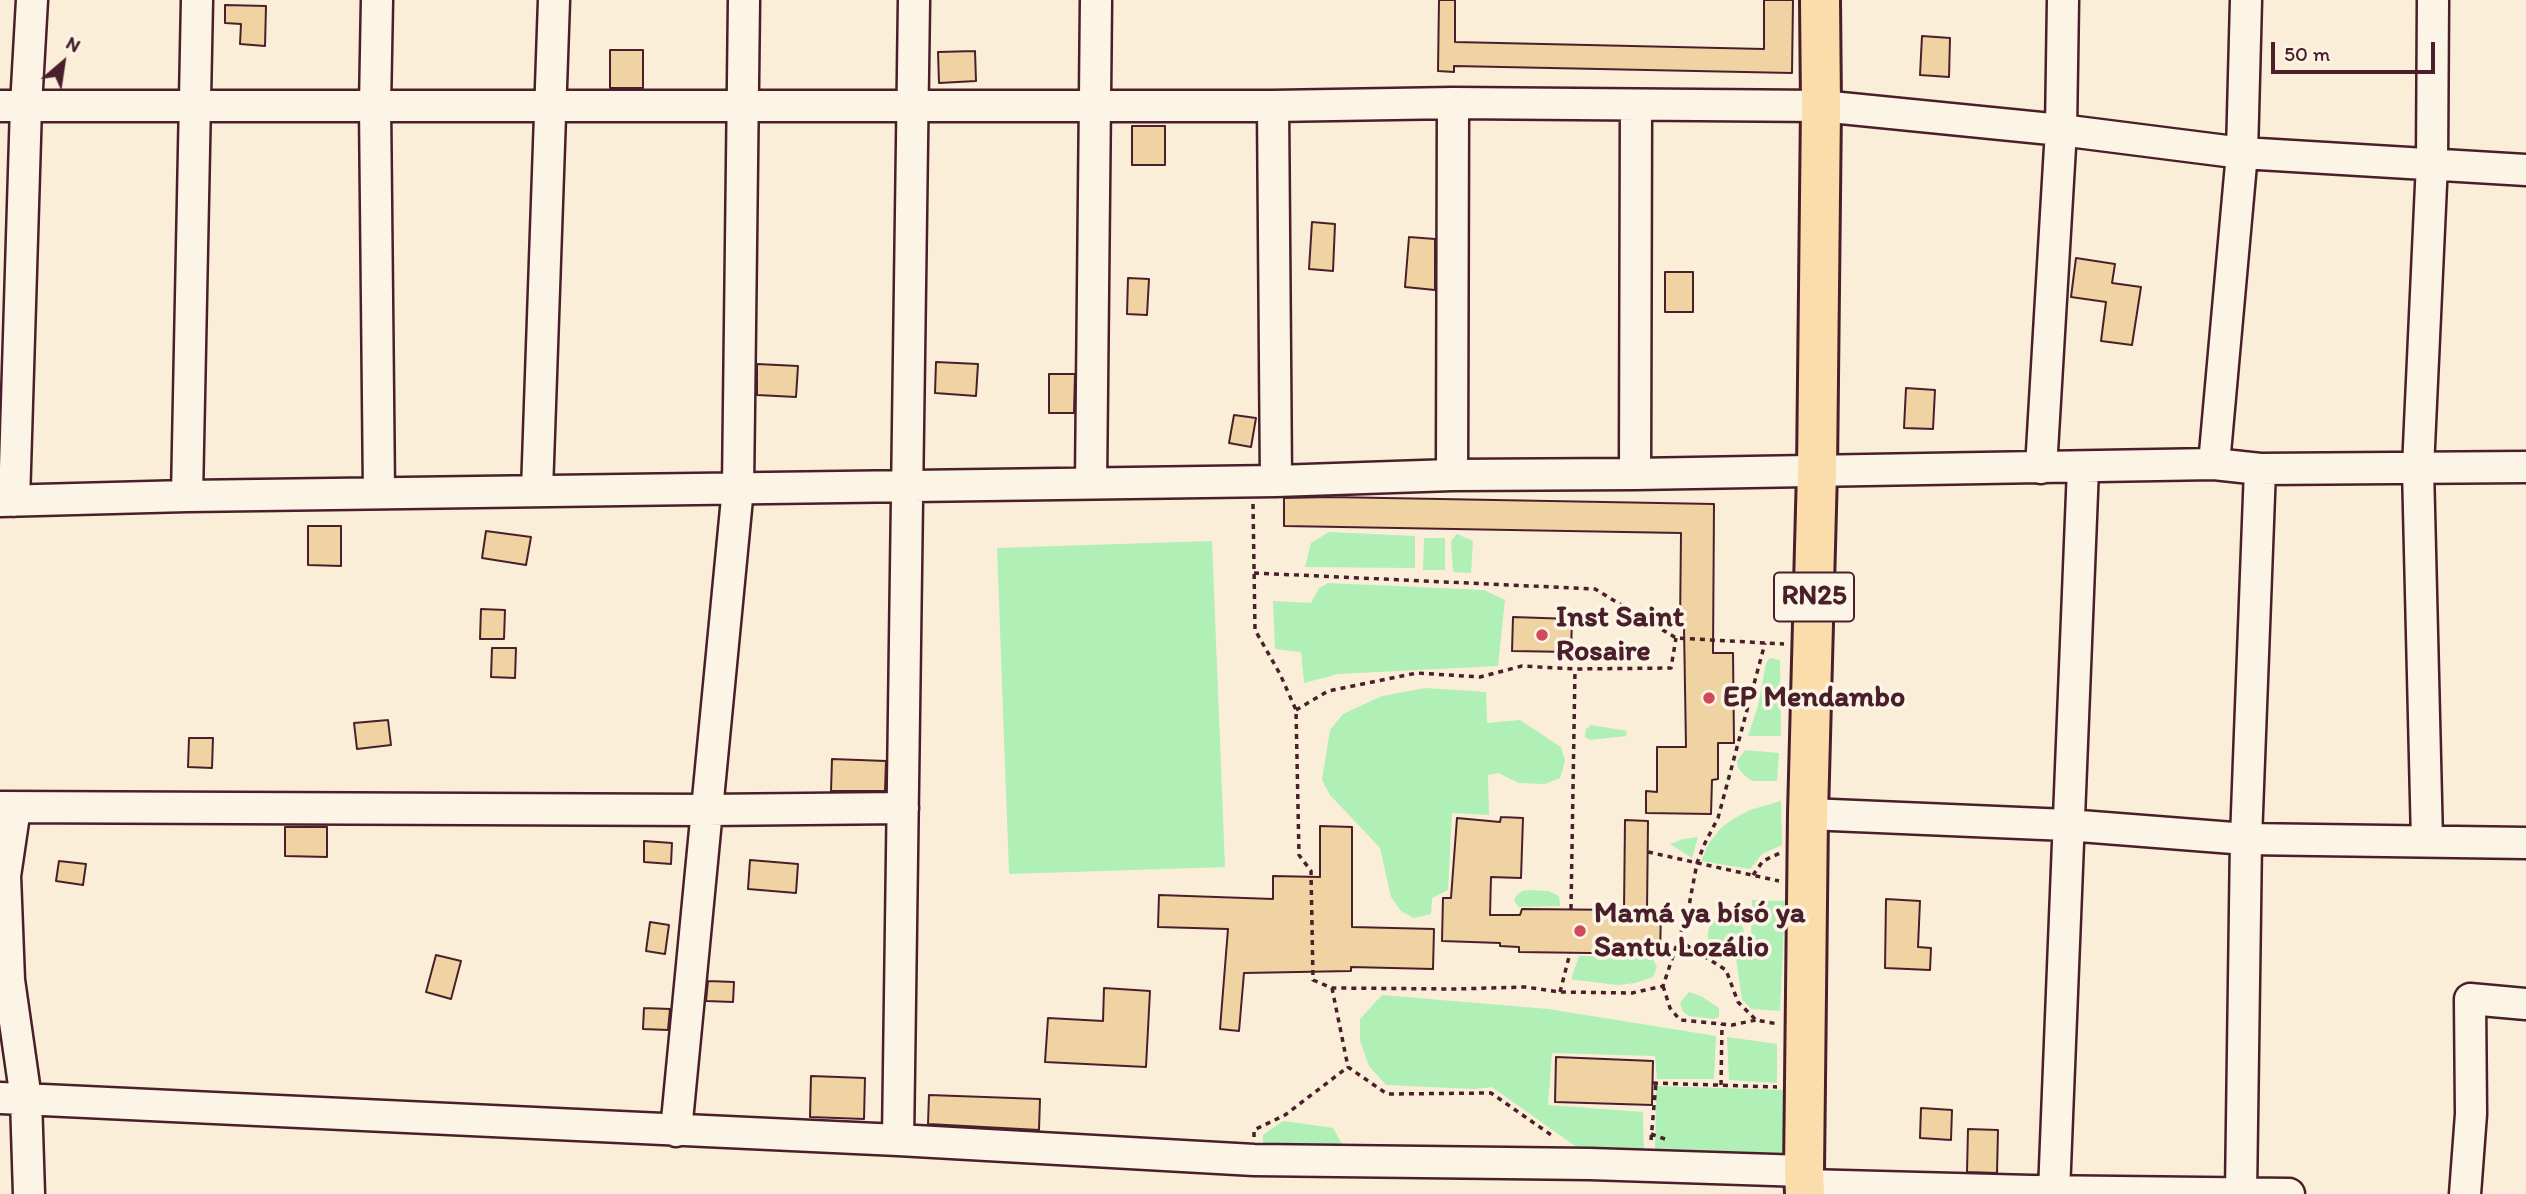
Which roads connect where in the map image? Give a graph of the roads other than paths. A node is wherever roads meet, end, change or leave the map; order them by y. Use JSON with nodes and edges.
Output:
{"nodes":[{"id":1,"x":32,"y":0,"type":"edge"},
{"id":2,"x":197,"y":0,"type":"edge"},
{"id":3,"x":377,"y":0,"type":"edge"},
{"id":4,"x":554,"y":0,"type":"edge"},
{"id":5,"x":744,"y":0,"type":"edge"},
{"id":6,"x":914,"y":0,"type":"edge"},
{"id":7,"x":1096,"y":0,"type":"edge"},
{"id":8,"x":1820,"y":0,"type":"edge"},
{"id":9,"x":2063,"y":0,"type":"edge"},
{"id":10,"x":2246,"y":0,"type":"edge"},
{"id":11,"x":2433,"y":0,"type":"edge"},
{"id":12,"x":1453,"y":103,"type":"junction"},
{"id":13,"x":13,"y":106,"type":"edge"},
{"id":14,"x":194,"y":106,"type":"junction"},
{"id":15,"x":375,"y":106,"type":"junction"},
{"id":16,"x":551,"y":106,"type":"junction"},
{"id":17,"x":744,"y":106,"type":"junction"},
{"id":18,"x":914,"y":106,"type":"junction"},
{"id":19,"x":1094,"y":106,"type":"junction"},
{"id":20,"x":1273,"y":106,"type":"junction"},
{"id":21,"x":1636,"y":106,"type":"junction"},
{"id":22,"x":1821,"y":106,"type":"junction"},
{"id":23,"x":2061,"y":130,"type":"junction"},
{"id":24,"x":2242,"y":153,"type":"junction"},
{"id":25,"x":2432,"y":163,"type":"junction"},
{"id":26,"x":2526,"y":170,"type":"edge"},
{"id":27,"x":2214,"y":464,"type":"junction"},
{"id":28,"x":2526,"y":467,"type":"edge"},
{"id":29,"x":2041,"y":468,"type":"junction"},
{"id":30,"x":2083,"y":468,"type":"junction"},
{"id":31,"x":2418,"y":468,"type":"junction"},
{"id":32,"x":2260,"y":469,"type":"junction"},
{"id":33,"x":1817,"y":471,"type":"junction"},
{"id":34,"x":1635,"y":474,"type":"junction"},
{"id":35,"x":1452,"y":475,"type":"junction"},
{"id":36,"x":1264,"y":481,"type":"junction"},
{"id":37,"x":1091,"y":484,"type":"junction"},
{"id":38,"x":907,"y":486,"type":"junction"},
{"id":39,"x":738,"y":488,"type":"junction"},
{"id":40,"x":537,"y":491,"type":"junction"},
{"id":41,"x":379,"y":493,"type":"junction"},
{"id":42,"x":187,"y":496,"type":"junction"},
{"id":43,"x":7,"y":501,"type":"edge"},
{"id":44,"x":7,"y":807,"type":"edge"},
{"id":45,"x":903,"y":808,"type":"junction"},
{"id":46,"x":707,"y":810,"type":"junction"},
{"id":47,"x":1808,"y":814,"type":"junction"},
{"id":48,"x":2067,"y":825,"type":"junction"},
{"id":49,"x":2246,"y":839,"type":"junction"},
{"id":50,"x":2427,"y":841,"type":"junction"},
{"id":51,"x":2526,"y":843,"type":"edge"},
{"id":52,"x":2526,"y":1004,"type":"edge"},
{"id":53,"x":13,"y":1099,"type":"edge"},
{"id":54,"x":676,"y":1131,"type":"junction"},
{"id":55,"x":898,"y":1140,"type":"junction"},
{"id":56,"x":1805,"y":1183,"type":"edge"},
{"id":57,"x":2054,"y":1192,"type":"junction"},
{"id":58,"x":2241,"y":1193,"type":"edge"},
{"id":59,"x":29,"y":1194,"type":"edge"},
{"id":60,"x":2289,"y":1194,"type":"edge"},
{"id":61,"x":2465,"y":1194,"type":"edge"}],
"edges":[{"from":1,"to":13,"type":"street"},
{"from":2,"to":14,"type":"street"},
{"from":3,"to":15,"type":"street"},
{"from":4,"to":16,"type":"street"},
{"from":5,"to":17,"type":"street"},
{"from":6,"to":18,"type":"street"},
{"from":7,"to":19,"type":"street"},
{"from":8,"to":22,"type":"main road","number":"RN25"},
{"from":9,"to":23,"type":"street"},
{"from":10,"to":24,"type":"street"},
{"from":11,"to":25,"type":"street"},
{"from":12,"to":20,"type":"street"},
{"from":12,"to":21,"type":"street"},
{"from":12,"to":35,"type":"street"},
{"from":13,"to":14,"type":"street"},
{"from":13,"to":43,"type":"street"},
{"from":14,"to":15,"type":"street"},
{"from":14,"to":42,"type":"street"},
{"from":15,"to":16,"type":"street"},
{"from":15,"to":41,"type":"street"},
{"from":16,"to":17,"type":"street"},
{"from":16,"to":40,"type":"street"},
{"from":17,"to":18,"type":"street"},
{"from":17,"to":39,"type":"street"},
{"from":18,"to":19,"type":"street"},
{"from":18,"to":38,"type":"street"},
{"from":19,"to":20,"type":"street"},
{"from":19,"to":37,"type":"street"},
{"from":20,"to":36,"type":"street"},
{"from":21,"to":22,"type":"street"},
{"from":21,"to":34,"type":"street"},
{"from":22,"to":23,"type":"street"},
{"from":22,"to":33,"type":"main road","number":"RN25"},
{"from":23,"to":24,"type":"street"},
{"from":23,"to":29,"type":"street"},
{"from":24,"to":25,"type":"street"},
{"from":24,"to":27,"type":"street"},
{"from":25,"to":26,"type":"street"},
{"from":25,"to":31,"type":"street"},
{"from":27,"to":30,"type":"street"},
{"from":27,"to":32,"type":"street"},
{"from":28,"to":31,"type":"street"},
{"from":29,"to":30,"type":"street"},
{"from":29,"to":33,"type":"street"},
{"from":30,"to":48,"type":"street"},
{"from":31,"to":32,"type":"street"},
{"from":31,"to":50,"type":"street"},
{"from":32,"to":49,"type":"street"},
{"from":33,"to":34,"type":"street"},
{"from":33,"to":47,"type":"main road","number":"RN25"},
{"from":34,"to":35,"type":"street"},
{"from":35,"to":36,"type":"street"},
{"from":36,"to":37,"type":"street"},
{"from":37,"to":38,"type":"street"},
{"from":38,"to":39,"type":"street"},
{"from":38,"to":45,"type":"street"},
{"from":39,"to":40,"type":"street"},
{"from":39,"to":46,"type":"street"},
{"from":40,"to":41,"type":"street"},
{"from":41,"to":42,"type":"street"},
{"from":42,"to":43,"type":"street"},
{"from":44,"to":46,"type":"street"},
{"from":44,"to":53,"type":"street"},
{"from":45,"to":46,"type":"street"},
{"from":45,"to":55,"type":"street"},
{"from":46,"to":54,"type":"street"},
{"from":47,"to":48,"type":"street"},
{"from":47,"to":56,"type":"main road","number":"RN25"},
{"from":48,"to":49,"type":"street"},
{"from":48,"to":57,"type":"street"},
{"from":49,"to":50,"type":"street"},
{"from":49,"to":58,"type":"street"},
{"from":50,"to":51,"type":"street"},
{"from":52,"to":61,"type":"street"},
{"from":53,"to":54,"type":"street"},
{"from":53,"to":59,"type":"street"},
{"from":54,"to":55,"type":"street"},
{"from":55,"to":56,"type":"street"},
{"from":56,"to":57,"type":"street"},
{"from":57,"to":58,"type":"street"},
{"from":58,"to":60,"type":"street"}]}
